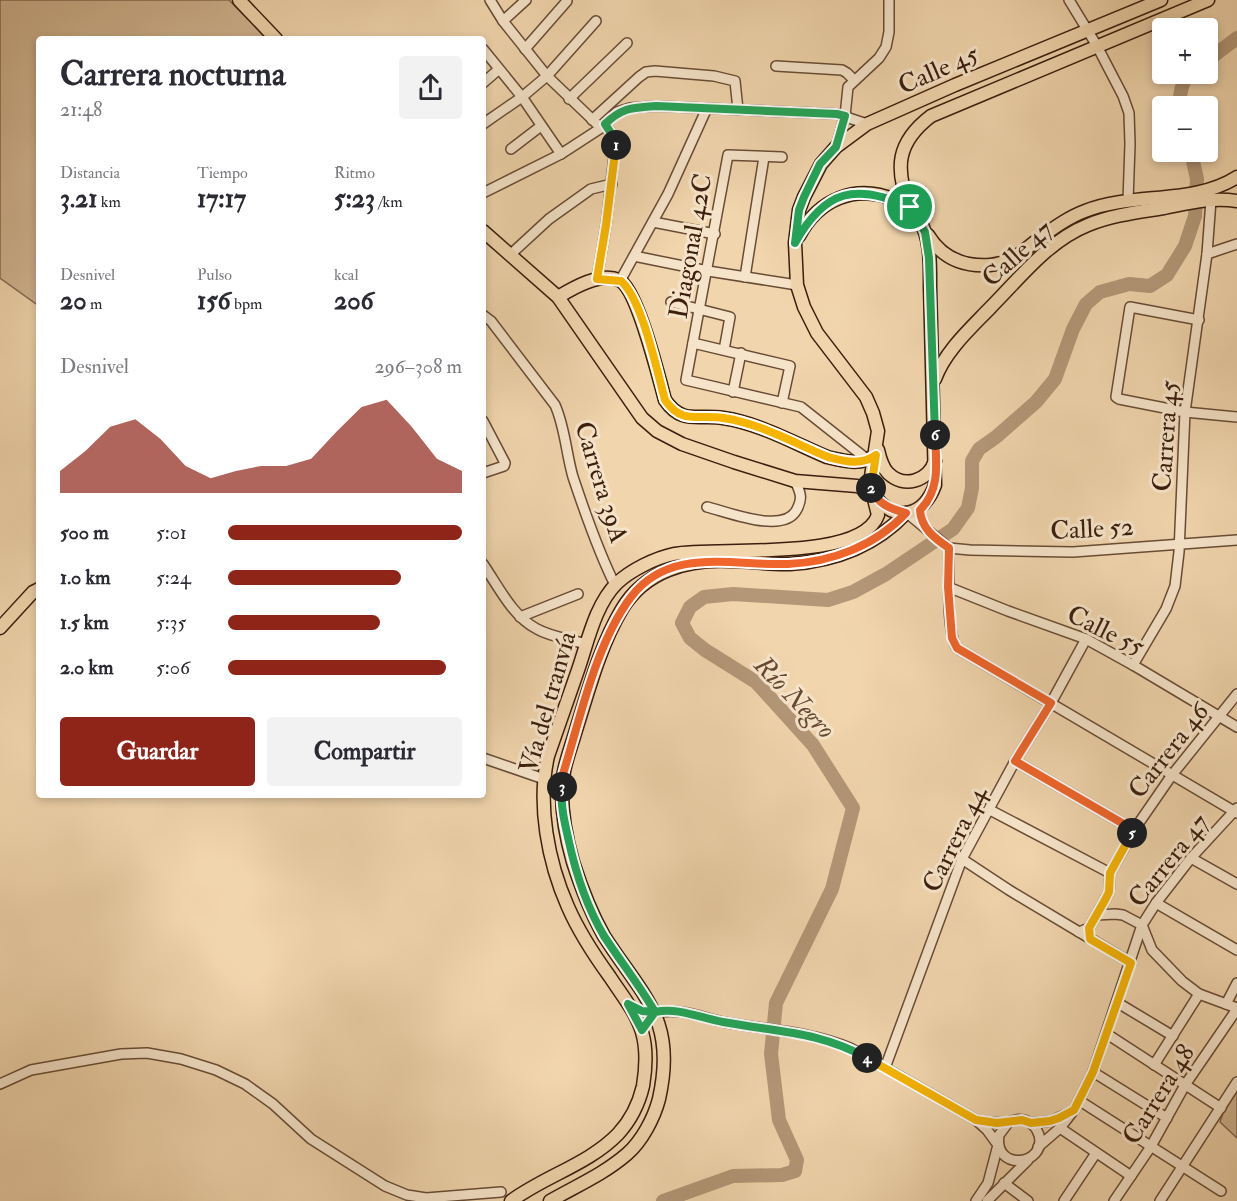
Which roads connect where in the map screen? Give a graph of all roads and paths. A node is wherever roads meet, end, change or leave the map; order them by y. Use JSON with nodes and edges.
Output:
{"nodes":[{"id":1,"x":239,"y":0,"type":"edge"},
{"id":2,"x":489,"y":0,"type":"edge"},
{"id":3,"x":526,"y":0,"type":"edge"},
{"id":4,"x":889,"y":0,"type":"edge"},
{"id":5,"x":1069,"y":0,"type":"edge"},
{"id":6,"x":1161,"y":0,"type":"edge"},
{"id":7,"x":1208,"y":0,"type":"edge"},
{"id":8,"x":567,"y":1,"type":"edge"},
{"id":9,"x":503,"y":21,"type":"junction"},
{"id":10,"x":596,"y":21,"type":"dead end"},
{"id":11,"x":1088,"y":29,"type":"junction"},
{"id":12,"x":273,"y":36,"type":"edge"},
{"id":13,"x":627,"y":43,"type":"dead end"},
{"id":14,"x":1097,"y":46,"type":"junction"},
{"id":15,"x":525,"y":49,"type":"junction"},
{"id":16,"x":486,"y":53,"type":"edge"},
{"id":17,"x":776,"y":66,"type":"dead end"},
{"id":18,"x":498,"y":70,"type":"junction"},
{"id":19,"x":547,"y":76,"type":"junction"},
{"id":20,"x":486,"y":80,"type":"edge"},
{"id":21,"x":854,"y":80,"type":"junction"},
{"id":22,"x":846,"y":96,"type":"junction"},
{"id":23,"x":522,"y":97,"type":"junction"},
{"id":24,"x":569,"y":99,"type":"junction"},
{"id":25,"x":707,"y":108,"type":"junction"},
{"id":26,"x":738,"y":111,"type":"junction"},
{"id":27,"x":829,"y":114,"type":"junction"},
{"id":28,"x":845,"y":116,"type":"junction"},
{"id":29,"x":592,"y":120,"type":"junction"},
{"id":30,"x":486,"y":122,"type":"edge"},
{"id":31,"x":867,"y":124,"type":"junction"},
{"id":32,"x":542,"y":126,"type":"junction"},
{"id":33,"x":603,"y":126,"type":"junction"},
{"id":34,"x":836,"y":147,"type":"junction"},
{"id":35,"x":511,"y":149,"type":"dead end"},
{"id":36,"x":561,"y":154,"type":"junction"},
{"id":37,"x":764,"y":157,"type":"junction"},
{"id":38,"x":782,"y":158,"type":"dead end"},
{"id":39,"x":1237,"y":177,"type":"edge"},
{"id":40,"x":612,"y":184,"type":"junction"},
{"id":41,"x":486,"y":192,"type":"edge"},
{"id":42,"x":1208,"y":197,"type":"junction"},
{"id":43,"x":1128,"y":201,"type":"junction"},
{"id":44,"x":1237,"y":201,"type":"edge"},
{"id":45,"x":1164,"y":202,"type":"junction"},
{"id":46,"x":910,"y":207,"type":"junction"},
{"id":47,"x":653,"y":222,"type":"junction"},
{"id":48,"x":925,"y":232,"type":"junction"},
{"id":49,"x":486,"y":233,"type":"edge"},
{"id":50,"x":715,"y":234,"type":"junction"},
{"id":51,"x":795,"y":243,"type":"junction"},
{"id":52,"x":1237,"y":244,"type":"edge"},
{"id":53,"x":511,"y":254,"type":"junction"},
{"id":54,"x":1207,"y":254,"type":"junction"},
{"id":55,"x":634,"y":255,"type":"junction"},
{"id":56,"x":708,"y":271,"type":"junction"},
{"id":57,"x":745,"y":277,"type":"junction"},
{"id":58,"x":597,"y":279,"type":"junction"},
{"id":59,"x":621,"y":281,"type":"junction"},
{"id":60,"x":797,"y":285,"type":"junction"},
{"id":61,"x":558,"y":297,"type":"junction"},
{"id":62,"x":671,"y":302,"type":"dead end"},
{"id":63,"x":701,"y":309,"type":"junction"},
{"id":64,"x":486,"y":317,"type":"edge"},
{"id":65,"x":1199,"y":320,"type":"junction"},
{"id":66,"x":693,"y":343,"type":"junction"},
{"id":67,"x":724,"y":350,"type":"junction"},
{"id":68,"x":741,"y":353,"type":"junction"},
{"id":69,"x":934,"y":383,"type":"junction"},
{"id":70,"x":733,"y":392,"type":"junction"},
{"id":71,"x":782,"y":403,"type":"junction"},
{"id":72,"x":1185,"y":412,"type":"junction"},
{"id":73,"x":1237,"y":417,"type":"edge"},
{"id":74,"x":486,"y":427,"type":"edge"},
{"id":75,"x":873,"y":454,"type":"junction"},
{"id":76,"x":936,"y":460,"type":"junction"},
{"id":77,"x":486,"y":472,"type":"edge"},
{"id":78,"x":795,"y":481,"type":"junction"},
{"id":79,"x":871,"y":491,"type":"junction"},
{"id":80,"x":707,"y":507,"type":"dead end"},
{"id":81,"x":911,"y":512,"type":"junction"},
{"id":82,"x":1237,"y":540,"type":"edge"},
{"id":83,"x":1179,"y":545,"type":"junction"},
{"id":84,"x":949,"y":548,"type":"junction"},
{"id":85,"x":486,"y":568,"type":"edge"},
{"id":86,"x":615,"y":585,"type":"junction"},
{"id":87,"x":948,"y":587,"type":"junction"},
{"id":88,"x":36,"y":590,"type":"edge"},
{"id":89,"x":578,"y":594,"type":"dead end"},
{"id":90,"x":520,"y":617,"type":"junction"},
{"id":91,"x":0,"y":628,"type":"edge"},
{"id":92,"x":1086,"y":639,"type":"junction"},
{"id":93,"x":586,"y":644,"type":"junction"},
{"id":94,"x":1133,"y":665,"type":"junction"},
{"id":95,"x":1237,"y":694,"type":"edge"},
{"id":96,"x":1051,"y":703,"type":"junction"},
{"id":97,"x":1219,"y":717,"type":"junction"},
{"id":98,"x":1237,"y":727,"type":"edge"},
{"id":99,"x":486,"y":759,"type":"edge"},
{"id":100,"x":1015,"y":761,"type":"junction"},
{"id":101,"x":1172,"y":775,"type":"junction"},
{"id":102,"x":544,"y":779,"type":"junction"},
{"id":103,"x":990,"y":810,"type":"junction"},
{"id":104,"x":1236,"y":811,"type":"edge"},
{"id":105,"x":1134,"y":830,"type":"junction"},
{"id":106,"x":1191,"y":858,"type":"junction"},
{"id":107,"x":962,"y":859,"type":"junction"},
{"id":108,"x":1110,"y":873,"type":"junction"},
{"id":109,"x":1237,"y":884,"type":"edge"},
{"id":110,"x":1155,"y":903,"type":"junction"},
{"id":111,"x":1097,"y":915,"type":"junction"},
{"id":112,"x":1142,"y":925,"type":"junction"},
{"id":113,"x":1089,"y":928,"type":"junction"},
{"id":114,"x":1079,"y":932,"type":"junction"},
{"id":115,"x":1090,"y":939,"type":"junction"},
{"id":116,"x":1152,"y":950,"type":"junction"},
{"id":117,"x":1237,"y":950,"type":"edge"},
{"id":118,"x":1134,"y":952,"type":"junction"},
{"id":119,"x":1131,"y":963,"type":"junction"},
{"id":120,"x":1237,"y":983,"type":"edge"},
{"id":121,"x":1199,"y":994,"type":"junction"},
{"id":122,"x":1118,"y":1003,"type":"junction"},
{"id":123,"x":628,"y":1004,"type":"junction"},
{"id":124,"x":1226,"y":1004,"type":"junction"},
{"id":125,"x":1237,"y":1008,"type":"edge"},
{"id":126,"x":655,"y":1012,"type":"junction"},
{"id":127,"x":642,"y":1030,"type":"junction"},
{"id":128,"x":1107,"y":1034,"type":"junction"},
{"id":129,"x":1173,"y":1036,"type":"junction"},
{"id":130,"x":1154,"y":1065,"type":"junction"},
{"id":131,"x":885,"y":1068,"type":"junction"},
{"id":132,"x":1093,"y":1072,"type":"junction"},
{"id":133,"x":1237,"y":1082,"type":"edge"},
{"id":134,"x":0,"y":1084,"type":"edge"},
{"id":135,"x":1185,"y":1085,"type":"junction"},
{"id":136,"x":1080,"y":1101,"type":"junction"},
{"id":137,"x":1221,"y":1108,"type":"junction"},
{"id":138,"x":1074,"y":1110,"type":"junction"},
{"id":139,"x":1167,"y":1118,"type":"junction"},
{"id":140,"x":976,"y":1120,"type":"junction"},
{"id":141,"x":1008,"y":1122,"type":"junction"},
{"id":142,"x":1031,"y":1123,"type":"junction"},
{"id":143,"x":1060,"y":1128,"type":"junction"},
{"id":144,"x":998,"y":1145,"type":"junction"},
{"id":145,"x":1038,"y":1147,"type":"junction"},
{"id":146,"x":1150,"y":1148,"type":"junction"},
{"id":147,"x":1096,"y":1153,"type":"junction"},
{"id":148,"x":1029,"y":1158,"type":"junction"},
{"id":149,"x":1183,"y":1168,"type":"junction"},
{"id":150,"x":1131,"y":1176,"type":"junction"},
{"id":151,"x":1004,"y":1183,"type":"junction"},
{"id":152,"x":1221,"y":1191,"type":"dead end"},
{"id":153,"x":506,"y":1197,"type":"edge"},
{"id":154,"x":425,"y":1199,"type":"edge"},
{"id":155,"x":1164,"y":1200,"type":"edge"},
{"id":156,"x":550,"y":1201,"type":"edge"},
{"id":157,"x":976,"y":1201,"type":"edge"},
{"id":158,"x":987,"y":1201,"type":"edge"},
{"id":159,"x":1028,"y":1201,"type":"edge"},
{"id":160,"x":1064,"y":1201,"type":"edge"},
{"id":161,"x":1114,"y":1201,"type":"edge"}],
"edges":[{"from":1,"to":12,"type":"main road"},
{"from":2,"to":9,"type":"street"},
{"from":3,"to":9,"type":"street"},
{"from":4,"to":21,"type":"street"},
{"from":5,"to":11,"type":"street"},
{"from":6,"to":11,"type":"main road","name":"Calle 45"},
{"from":7,"to":14,"type":"main road","name":"Calle 45"},
{"from":8,"to":15,"type":"street"},
{"from":9,"to":15,"type":"street"},
{"from":10,"to":19,"type":"street"},
{"from":11,"to":14,"type":"street"},
{"from":11,"to":31,"type":"main road","name":"Calle 45"},
{"from":13,"to":24,"type":"street"},
{"from":14,"to":43,"type":"street"},
{"from":14,"to":46,"type":"main road","name":"Calle 45"},
{"from":15,"to":19,"type":"street"},
{"from":16,"to":18,"type":"street"},
{"from":17,"to":21,"type":"street"},
{"from":18,"to":20,"type":"street"},
{"from":18,"to":23,"type":"street"},
{"from":19,"to":23,"type":"street"},
{"from":19,"to":24,"type":"street"},
{"from":21,"to":22,"type":"street"},
{"from":22,"to":27,"type":"street"},
{"from":22,"to":28,"type":"street"},
{"from":23,"to":30,"type":"street"},
{"from":23,"to":32,"type":"street"},
{"from":24,"to":29,"type":"street"},
{"from":25,"to":26,"type":"street"},
{"from":25,"to":33,"type":"street"},
{"from":25,"to":47,"type":"street"},
{"from":26,"to":27,"type":"street"},
{"from":26,"to":29,"type":"street"},
{"from":27,"to":28,"type":"street"},
{"from":28,"to":31,"type":"street"},
{"from":28,"to":34,"type":"street"},
{"from":29,"to":33,"type":"street"},
{"from":31,"to":34,"type":"main road","name":"Calle 45"},
{"from":32,"to":35,"type":"street"},
{"from":32,"to":36,"type":"street"},
{"from":33,"to":36,"type":"street"},
{"from":33,"to":40,"type":"street"},
{"from":34,"to":51,"type":"main road","name":"Calle 45"},
{"from":36,"to":41,"type":"street"},
{"from":37,"to":38,"type":"street"},
{"from":37,"to":50,"type":"street","name":"Diagonal 42C"},
{"from":37,"to":57,"type":"street"},
{"from":39,"to":42,"type":"main road","name":"Calle 47"},
{"from":40,"to":53,"type":"street"},
{"from":40,"to":58,"type":"street"},
{"from":42,"to":44,"type":"main road","name":"Calle 47"},
{"from":42,"to":45,"type":"main road","name":"Calle 47"},
{"from":42,"to":54,"type":"street","name":"Carrera 45"},
{"from":43,"to":45,"type":"main road","name":"Calle 47"},
{"from":43,"to":48,"type":"main road","name":"Calle 47"},
{"from":45,"to":69,"type":"main road","name":"Calle 47"},
{"from":46,"to":48,"type":"main road","name":"Calle 45"},
{"from":46,"to":51,"type":"main road"},
{"from":47,"to":50,"type":"street"},
{"from":47,"to":55,"type":"street"},
{"from":48,"to":69,"type":"main road","name":"Vía del tranvía"},
{"from":49,"to":53,"type":"main road"},
{"from":50,"to":56,"type":"street","name":"Diagonal 42C"},
{"from":51,"to":60,"type":"main road","name":"Calle 45"},
{"from":52,"to":54,"type":"street"},
{"from":53,"to":61,"type":"main road"},
{"from":54,"to":65,"type":"street","name":"Carrera 45"},
{"from":55,"to":56,"type":"street"},
{"from":55,"to":59,"type":"street"},
{"from":56,"to":57,"type":"street"},
{"from":56,"to":63,"type":"street","name":"Diagonal 42C"},
{"from":57,"to":60,"type":"street"},
{"from":58,"to":59,"type":"main road"},
{"from":58,"to":61,"type":"main road"},
{"from":59,"to":75,"type":"main road"},
{"from":60,"to":75,"type":"main road","name":"Calle 45"},
{"from":61,"to":78,"type":"main road"},
{"from":62,"to":63,"type":"street"},
{"from":63,"to":66,"type":"street","name":"Diagonal 42C"},
{"from":63,"to":67,"type":"street"},
{"from":64,"to":86,"type":"street","name":"Carrera 39A"},
{"from":65,"to":72,"type":"street","name":"Carrera 45"},
{"from":65,"to":72,"type":"street"},
{"from":66,"to":67,"type":"street"},
{"from":66,"to":70,"type":"street","name":"Diagonal 42C"},
{"from":67,"to":68,"type":"street"},
{"from":68,"to":70,"type":"street"},
{"from":68,"to":71,"type":"street"},
{"from":69,"to":76,"type":"main road","name":"Vía del tranvía"},
{"from":70,"to":71,"type":"street"},
{"from":71,"to":75,"type":"street"},
{"from":72,"to":73,"type":"street"},
{"from":72,"to":83,"type":"street","name":"Carrera 45"},
{"from":74,"to":77,"type":"street"},
{"from":75,"to":76,"type":"main road"},
{"from":75,"to":79,"type":"main road"},
{"from":76,"to":81,"type":"main road","name":"Vía del tranvía"},
{"from":78,"to":79,"type":"main road"},
{"from":78,"to":80,"type":"street"},
{"from":79,"to":81,"type":"main road"},
{"from":79,"to":86,"type":"main road","name":"Vía del tranvía"},
{"from":81,"to":84,"type":"street"},
{"from":81,"to":126,"type":"main road","name":"Vía del tranvía"},
{"from":82,"to":83,"type":"street","name":"Calle 52"},
{"from":83,"to":84,"type":"street","name":"Calle 52"},
{"from":83,"to":94,"type":"street","name":"Carrera 45"},
{"from":84,"to":87,"type":"street"},
{"from":85,"to":90,"type":"street"},
{"from":86,"to":93,"type":"main road","name":"Vía del tranvía"},
{"from":87,"to":92,"type":"street","name":"Calle 55"},
{"from":87,"to":96,"type":"street"},
{"from":88,"to":91,"type":"main road"},
{"from":89,"to":90,"type":"street"},
{"from":90,"to":93,"type":"street"},
{"from":92,"to":94,"type":"street","name":"Calle 55"},
{"from":92,"to":96,"type":"street","name":"Carrera 44"},
{"from":93,"to":102,"type":"main road","name":"Vía del tranvía"},
{"from":94,"to":97,"type":"street","name":"Calle 55"},
{"from":95,"to":97,"type":"street","name":"Carrera 46"},
{"from":96,"to":100,"type":"street","name":"Carrera 44"},
{"from":96,"to":101,"type":"street"},
{"from":97,"to":98,"type":"street","name":"Calle 55"},
{"from":97,"to":101,"type":"street","name":"Carrera 46"},
{"from":99,"to":102,"type":"street"},
{"from":100,"to":103,"type":"street","name":"Carrera 44"},
{"from":100,"to":105,"type":"street"},
{"from":101,"to":104,"type":"street"},
{"from":101,"to":105,"type":"street","name":"Carrera 46"},
{"from":102,"to":123,"type":"main road","name":"Vía del tranvía"},
{"from":103,"to":107,"type":"street","name":"Carrera 44"},
{"from":103,"to":108,"type":"street"},
{"from":104,"to":106,"type":"street","name":"Carrera 47"},
{"from":105,"to":108,"type":"street","name":"Carrera 46"},
{"from":106,"to":109,"type":"street"},
{"from":106,"to":110,"type":"street","name":"Carrera 47"},
{"from":107,"to":114,"type":"street"},
{"from":107,"to":131,"type":"street","name":"Carrera 44"},
{"from":108,"to":111,"type":"street","name":"Carrera 46"},
{"from":110,"to":112,"type":"street","name":"Carrera 47"},
{"from":110,"to":117,"type":"street"},
{"from":111,"to":112,"type":"street"},
{"from":111,"to":113,"type":"street","name":"Carrera 46"},
{"from":112,"to":116,"type":"street"},
{"from":112,"to":118,"type":"street","name":"Carrera 47"},
{"from":113,"to":114,"type":"street"},
{"from":113,"to":115,"type":"street"},
{"from":114,"to":115,"type":"street"},
{"from":115,"to":119,"type":"street"},
{"from":116,"to":118,"type":"street"},
{"from":116,"to":121,"type":"street"},
{"from":118,"to":119,"type":"street","name":"Carrera 47"},
{"from":119,"to":122,"type":"street","name":"Carrera 47"},
{"from":120,"to":124,"type":"street"},
{"from":121,"to":124,"type":"street"},
{"from":121,"to":129,"type":"street"},
{"from":122,"to":128,"type":"street","name":"Carrera 47"},
{"from":122,"to":129,"type":"street"},
{"from":123,"to":126,"type":"main road"},
{"from":123,"to":127,"type":"main road","name":"Vía del tranvía"},
{"from":124,"to":125,"type":"street"},
{"from":125,"to":135,"type":"street","name":"Carrera 48"},
{"from":126,"to":127,"type":"main road"},
{"from":126,"to":131,"type":"street"},
{"from":126,"to":156,"type":"main road","name":"Vía del tranvía"},
{"from":127,"to":153,"type":"main road","name":"Vía del tranvía"},
{"from":128,"to":130,"type":"street"},
{"from":128,"to":132,"type":"street","name":"Carrera 47"},
{"from":129,"to":130,"type":"street"},
{"from":130,"to":135,"type":"street"},
{"from":131,"to":140,"type":"street"},
{"from":132,"to":136,"type":"street","name":"Carrera 47"},
{"from":132,"to":139,"type":"street"},
{"from":133,"to":137,"type":"street"},
{"from":134,"to":154,"type":"street"},
{"from":135,"to":137,"type":"street"},
{"from":135,"to":139,"type":"street","name":"Carrera 48"},
{"from":136,"to":138,"type":"street","name":"Carrera 47"},
{"from":136,"to":146,"type":"street"},
{"from":137,"to":149,"type":"street"},
{"from":138,"to":142,"type":"street"},
{"from":138,"to":143,"type":"street","name":"Carrera 47"},
{"from":139,"to":146,"type":"street","name":"Carrera 48"},
{"from":140,"to":141,"type":"street"},
{"from":140,"to":144,"type":"street"},
{"from":141,"to":142,"type":"street"},
{"from":141,"to":144,"type":"street"},
{"from":142,"to":145,"type":"street"},
{"from":143,"to":145,"type":"street","name":"Carrera 47"},
{"from":143,"to":147,"type":"street"},
{"from":144,"to":148,"type":"street"},
{"from":144,"to":157,"type":"street"},
{"from":145,"to":148,"type":"street"},
{"from":146,"to":149,"type":"street"},
{"from":146,"to":150,"type":"street","name":"Carrera 48"},
{"from":147,"to":150,"type":"street"},
{"from":147,"to":160,"type":"street"},
{"from":148,"to":151,"type":"street"},
{"from":149,"to":152,"type":"street"},
{"from":149,"to":155,"type":"street"},
{"from":150,"to":161,"type":"street","name":"Carrera 48"},
{"from":151,"to":158,"type":"street"},
{"from":151,"to":159,"type":"street"},
{"from":153,"to":154,"type":"street"}]}
